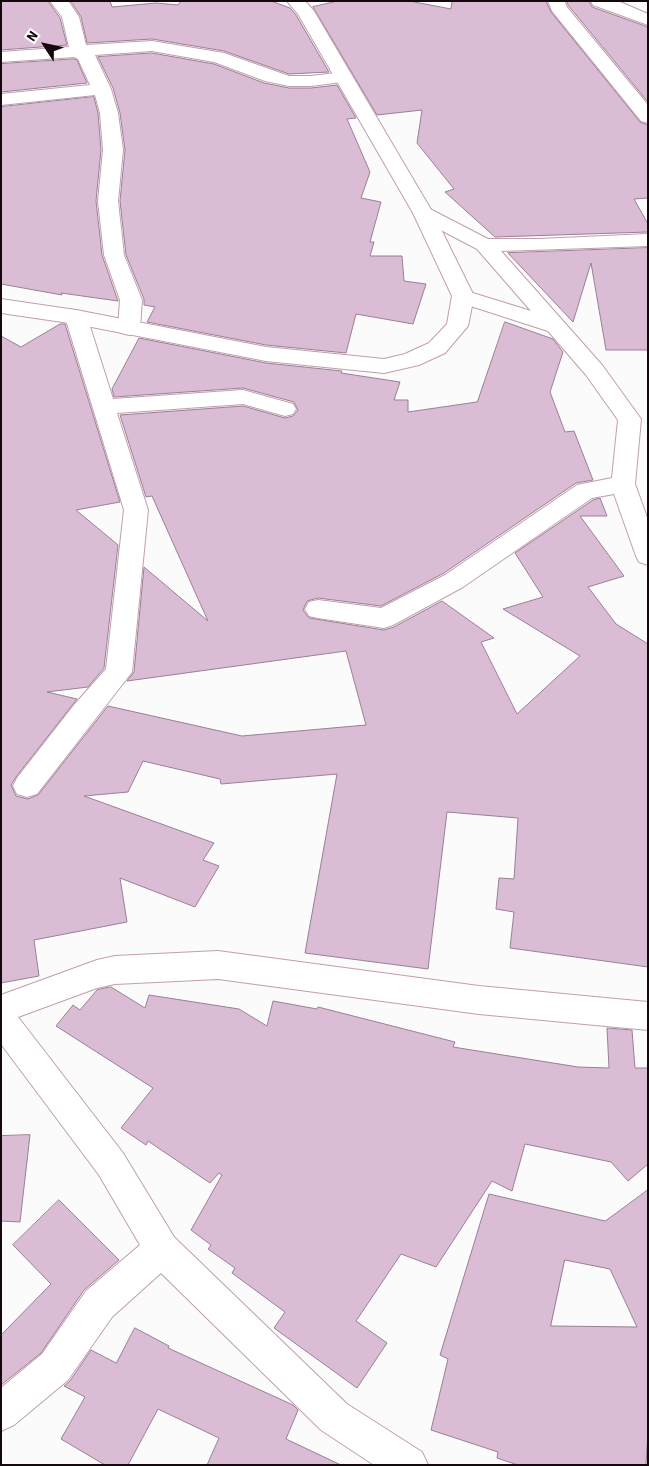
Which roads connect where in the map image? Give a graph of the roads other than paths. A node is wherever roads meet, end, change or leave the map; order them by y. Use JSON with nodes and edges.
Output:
{"nodes":[{"id":1,"x":58,"y":1,"type":"edge"},
{"id":2,"x":295,"y":1,"type":"edge"},
{"id":3,"x":556,"y":1,"type":"edge"},
{"id":4,"x":599,"y":1,"type":"edge"},
{"id":5,"x":648,"y":20,"type":"edge"},
{"id":6,"x":78,"y":52,"type":"junction"},
{"id":7,"x":1,"y":57,"type":"edge"},
{"id":8,"x":344,"y":77,"type":"junction"},
{"id":9,"x":102,"y":89,"type":"junction"},
{"id":10,"x":1,"y":100,"type":"edge"},
{"id":11,"x":648,"y":117,"type":"edge"},
{"id":12,"x":422,"y":213,"type":"junction"},
{"id":13,"x":648,"y":240,"type":"edge"},
{"id":14,"x":484,"y":245,"type":"junction"},
{"id":15,"x":463,"y":296,"type":"junction"},
{"id":16,"x":1,"y":306,"type":"edge"},
{"id":17,"x":76,"y":317,"type":"junction"},
{"id":18,"x":555,"y":326,"type":"junction"},
{"id":19,"x":129,"y":328,"type":"junction"},
{"id":20,"x":104,"y":407,"type":"junction"},
{"id":21,"x":285,"y":409,"type":"dead end"},
{"id":22,"x":623,"y":484,"type":"junction"},
{"id":23,"x":648,"y":556,"type":"edge"},
{"id":24,"x":318,"y":609,"type":"dead end"},
{"id":25,"x":27,"y":786,"type":"dead end"},
{"id":26,"x":1,"y":1009,"type":"edge"},
{"id":27,"x":648,"y":1016,"type":"edge"},
{"id":28,"x":1,"y":1019,"type":"edge"},
{"id":29,"x":162,"y":1249,"type":"junction"},
{"id":30,"x":1,"y":1412,"type":"edge"},
{"id":31,"x":409,"y":1465,"type":"edge"}],
"edges":[{"from":1,"to":6,"type":"street"},
{"from":2,"to":8,"type":"street"},
{"from":3,"to":11,"type":"street"},
{"from":4,"to":5,"type":"street"},
{"from":6,"to":7,"type":"street"},
{"from":6,"to":8,"type":"street"},
{"from":6,"to":9,"type":"street"},
{"from":8,"to":12,"type":"street"},
{"from":9,"to":10,"type":"street"},
{"from":9,"to":19,"type":"street"},
{"from":12,"to":14,"type":"street"},
{"from":12,"to":15,"type":"street"},
{"from":13,"to":14,"type":"street"},
{"from":14,"to":18,"type":"street"},
{"from":15,"to":18,"type":"street"},
{"from":15,"to":19,"type":"street"},
{"from":16,"to":17,"type":"street"},
{"from":17,"to":19,"type":"street"},
{"from":17,"to":20,"type":"street"},
{"from":18,"to":22,"type":"street"},
{"from":20,"to":21,"type":"street"},
{"from":20,"to":25,"type":"street"},
{"from":22,"to":23,"type":"street"},
{"from":22,"to":24,"type":"street"},
{"from":26,"to":27,"type":"street"},
{"from":28,"to":29,"type":"street"},
{"from":29,"to":30,"type":"street"},
{"from":29,"to":31,"type":"street"}]}
